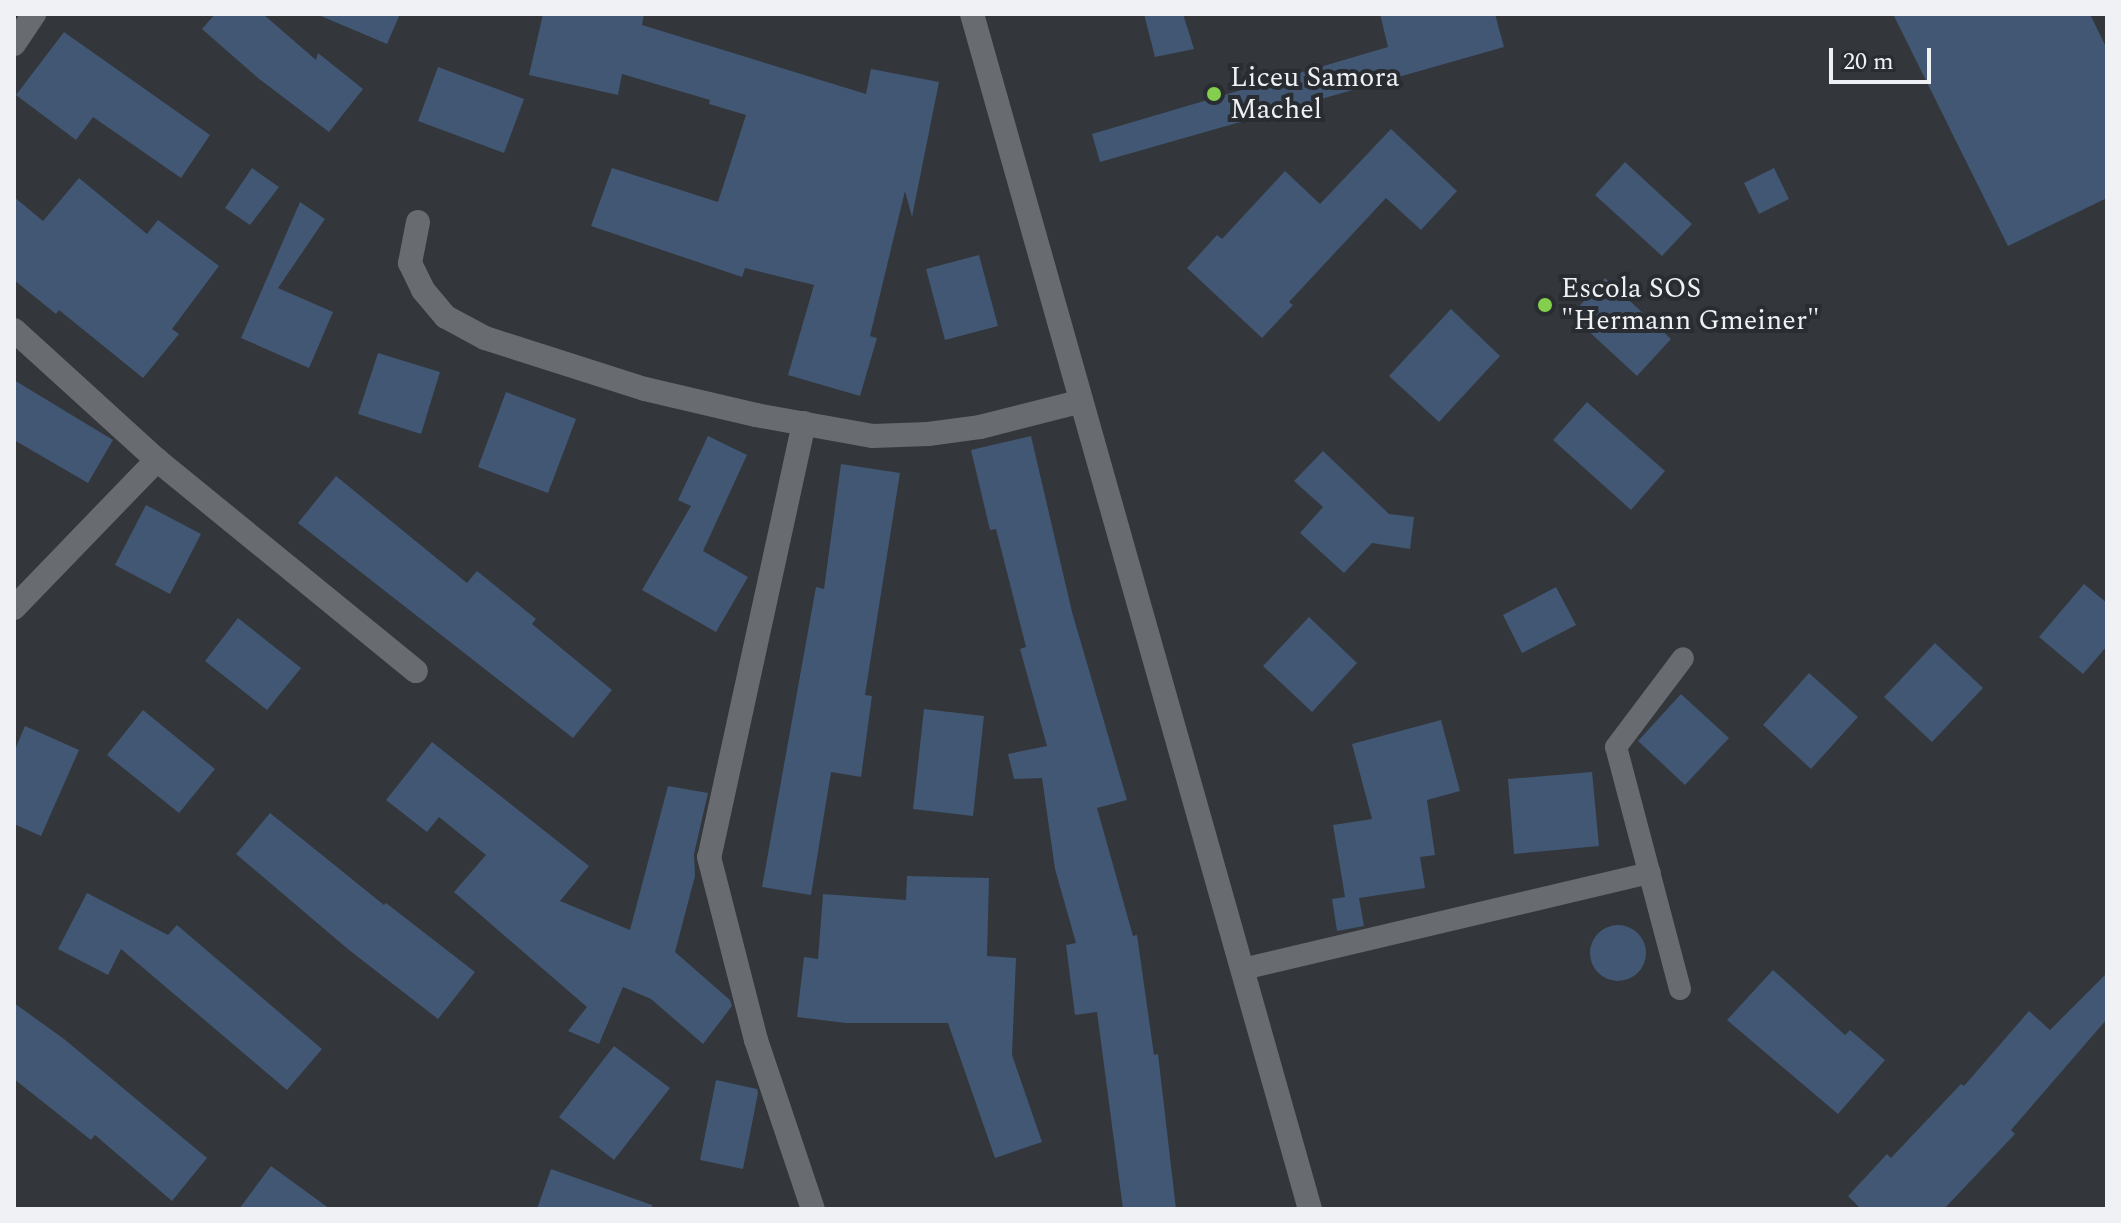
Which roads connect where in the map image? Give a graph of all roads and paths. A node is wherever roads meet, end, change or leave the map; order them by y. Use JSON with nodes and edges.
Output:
{"nodes":[{"id":1,"x":34,"y":14,"type":"edge"},
{"id":2,"x":972,"y":14,"type":"edge"},
{"id":3,"x":14,"y":44,"type":"edge"},
{"id":4,"x":418,"y":222,"type":"dead end"},
{"id":5,"x":14,"y":330,"type":"edge"},
{"id":6,"x":1079,"y":402,"type":"junction"},
{"id":7,"x":804,"y":423,"type":"junction"},
{"id":8,"x":157,"y":460,"type":"junction"},
{"id":9,"x":14,"y":608,"type":"edge"},
{"id":10,"x":1683,"y":658,"type":"dead end"},
{"id":11,"x":416,"y":671,"type":"dead end"},
{"id":12,"x":1650,"y":873,"type":"junction"},
{"id":13,"x":1243,"y":969,"type":"junction"},
{"id":14,"x":1680,"y":989,"type":"dead end"},
{"id":15,"x":813,"y":1209,"type":"edge"},
{"id":16,"x":1310,"y":1209,"type":"edge"}],
"edges":[{"from":1,"to":3,"type":"street"},
{"from":2,"to":6,"type":"street"},
{"from":4,"to":7,"type":"street"},
{"from":5,"to":8,"type":"street"},
{"from":6,"to":7,"type":"street"},
{"from":6,"to":13,"type":"street"},
{"from":7,"to":15,"type":"street"},
{"from":8,"to":9,"type":"street"},
{"from":8,"to":11,"type":"street"},
{"from":10,"to":12,"type":"street"},
{"from":12,"to":13,"type":"street"},
{"from":12,"to":14,"type":"street"},
{"from":13,"to":16,"type":"street"}]}
